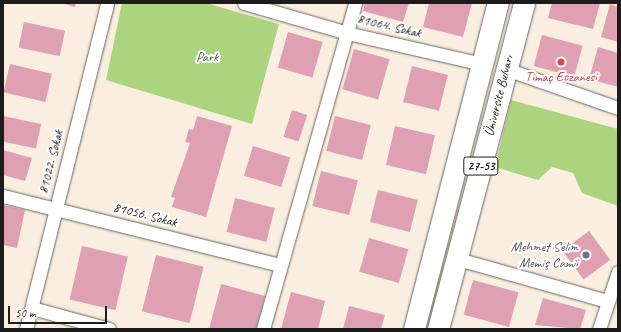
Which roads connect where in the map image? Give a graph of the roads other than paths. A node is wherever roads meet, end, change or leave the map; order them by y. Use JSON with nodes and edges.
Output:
{"nodes":[{"id":1,"x":107,"y":3,"type":"edge"},
{"id":2,"x":244,"y":3,"type":"edge"},
{"id":3,"x":355,"y":3,"type":"edge"},
{"id":4,"x":498,"y":3,"type":"edge"},
{"id":5,"x":524,"y":3,"type":"edge"},
{"id":6,"x":348,"y":33,"type":"junction"},
{"id":7,"x":482,"y":64,"type":"junction"},
{"id":8,"x":506,"y":69,"type":"junction"},
{"id":9,"x":618,"y":108,"type":"edge"},
{"id":10,"x":3,"y":196,"type":"edge"},
{"id":11,"x":56,"y":210,"type":"junction"},
{"id":12,"x":458,"y":259,"type":"junction"},
{"id":13,"x":279,"y":265,"type":"junction"},
{"id":14,"x":618,"y":272,"type":"edge"},
{"id":15,"x":607,"y":301,"type":"junction"},
{"id":16,"x":32,"y":308,"type":"junction"},
{"id":17,"x":26,"y":329,"type":"edge"},
{"id":18,"x":109,"y":329,"type":"edge"},
{"id":19,"x":263,"y":329,"type":"edge"},
{"id":20,"x":414,"y":329,"type":"edge"},
{"id":21,"x":438,"y":329,"type":"edge"},
{"id":22,"x":599,"y":329,"type":"edge"}],
"edges":[{"from":1,"to":11,"type":"street","name":"81022. Sokak"},
{"from":2,"to":6,"type":"street","name":"81064. Sokak"},
{"from":3,"to":6,"type":"street"},
{"from":4,"to":7,"type":"main road","name":"Üniversite Bulvarı"},
{"from":5,"to":8,"type":"main road","name":"Üniversite Bulvarı","number":"27-53"},
{"from":6,"to":7,"type":"street","name":"81064. Sokak"},
{"from":6,"to":13,"type":"street"},
{"from":7,"to":20,"type":"main road","name":"Üniversite Bulvarı"},
{"from":8,"to":9,"type":"street"},
{"from":8,"to":12,"type":"main road","name":"Üniversite Bulvarı","number":"27-53"},
{"from":10,"to":11,"type":"street","name":"81056. Sokak"},
{"from":11,"to":13,"type":"street","name":"81056. Sokak"},
{"from":11,"to":16,"type":"street","name":"81022. Sokak"},
{"from":12,"to":15,"type":"street"},
{"from":12,"to":21,"type":"main road","name":"Üniversite Bulvarı","number":"27-53"},
{"from":13,"to":19,"type":"street"},
{"from":14,"to":15,"type":"street"},
{"from":15,"to":22,"type":"street"},
{"from":16,"to":17,"type":"street","name":"81022. Sokak"},
{"from":16,"to":18,"type":"street"}]}
